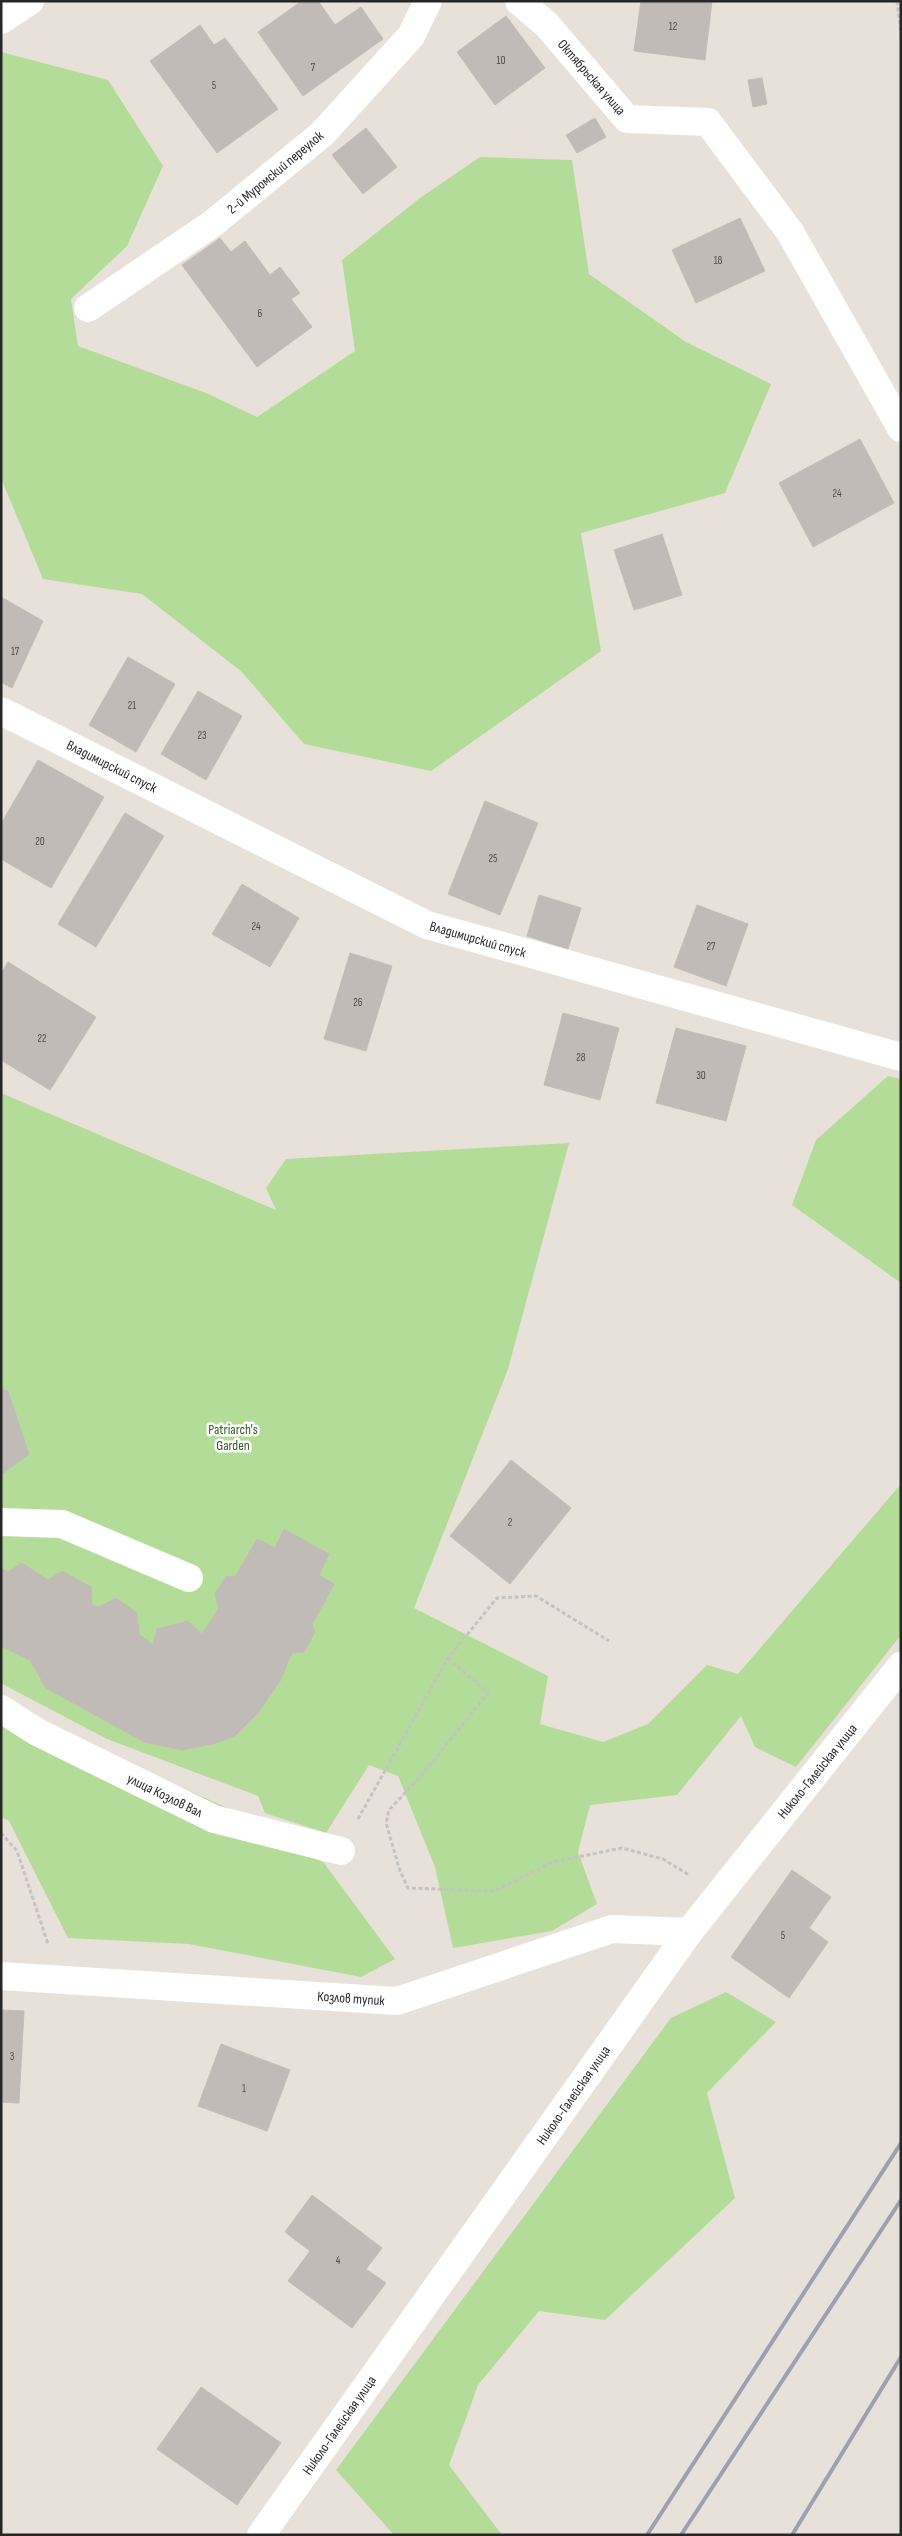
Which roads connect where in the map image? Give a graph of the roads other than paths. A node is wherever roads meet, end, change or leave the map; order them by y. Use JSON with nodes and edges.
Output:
{"nodes":[{"id":1,"x":30,"y":1,"type":"edge"},
{"id":2,"x":428,"y":1,"type":"edge"},
{"id":3,"x":519,"y":1,"type":"edge"},
{"id":4,"x":1,"y":20,"type":"edge"},
{"id":5,"x":88,"y":308,"type":"dead end"},
{"id":6,"x":901,"y":428,"type":"edge"},
{"id":7,"x":1,"y":711,"type":"edge"},
{"id":8,"x":901,"y":1056,"type":"edge"},
{"id":9,"x":1,"y":1522,"type":"edge"},
{"id":10,"x":189,"y":1578,"type":"dead end"},
{"id":11,"x":901,"y":1666,"type":"edge"},
{"id":12,"x":1,"y":1709,"type":"edge"},
{"id":13,"x":341,"y":1852,"type":"road end"},
{"id":14,"x":689,"y":1932,"type":"junction"},
{"id":15,"x":1,"y":1976,"type":"edge"},
{"id":16,"x":261,"y":2535,"type":"edge"}],
"edges":[{"from":1,"to":4,"type":"street"},
{"from":2,"to":5,"type":"street","name":"2-й Муромский переулок"},
{"from":3,"to":6,"type":"street","name":"Октябрьская улица"},
{"from":7,"to":8,"type":"street","name":"Владимирский спуск"},
{"from":9,"to":10,"type":"street"},
{"from":11,"to":14,"type":"street","name":"Николо-Галейская улица"},
{"from":12,"to":13,"type":"street","name":"улица Козлов Вал"},
{"from":14,"to":15,"type":"street","name":"Козлов тупик"},
{"from":14,"to":16,"type":"street","name":"Николо-Галейская улица"}]}
